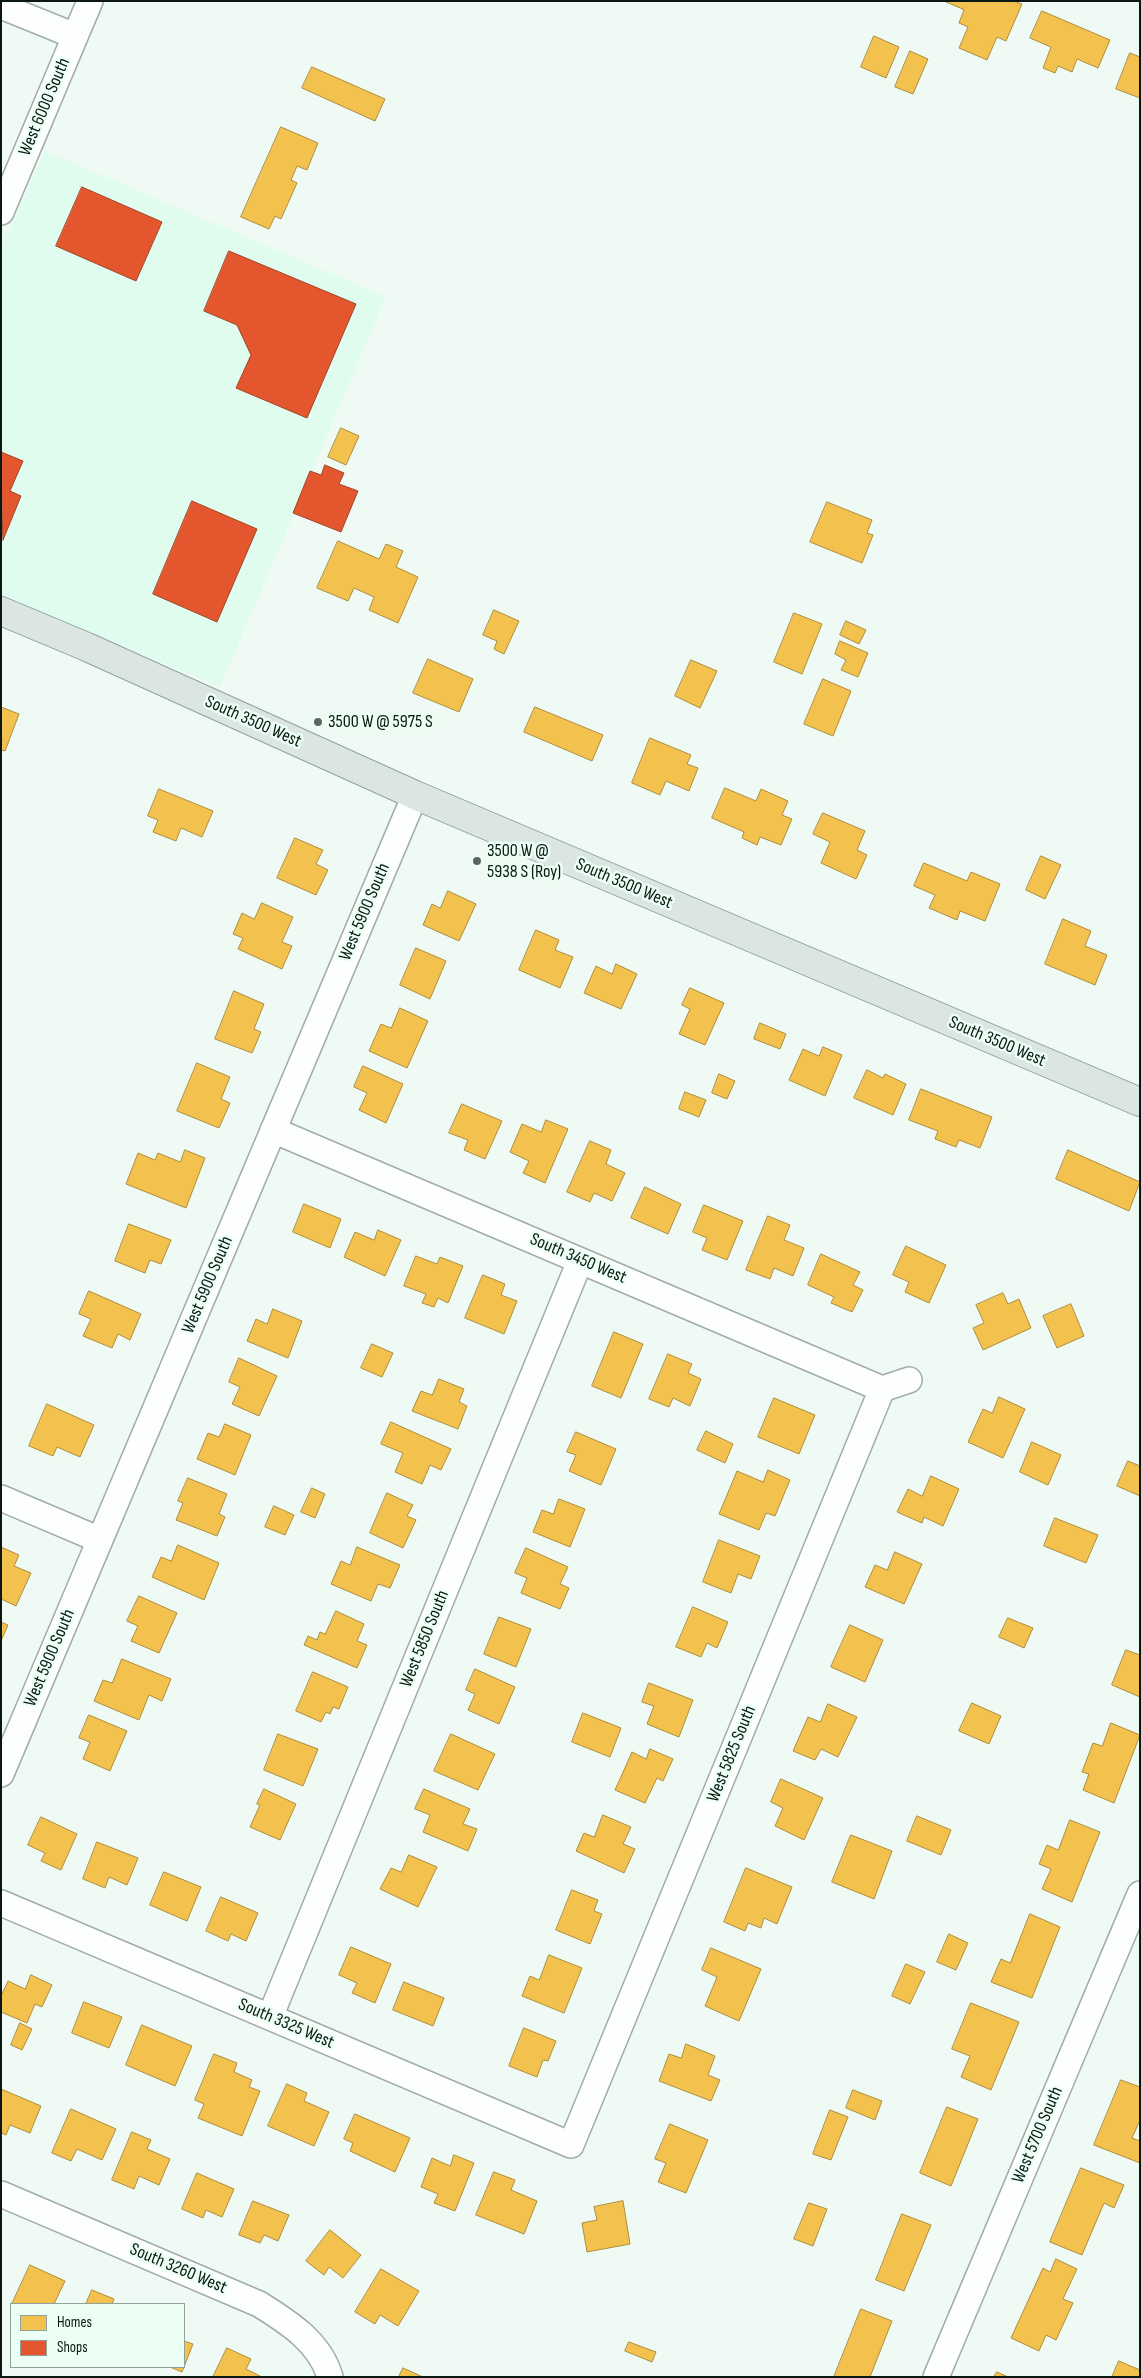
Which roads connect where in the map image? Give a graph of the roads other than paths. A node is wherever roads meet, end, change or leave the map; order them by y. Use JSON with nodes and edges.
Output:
{"nodes":[{"id":1,"x":90,"y":1,"type":"edge"},
{"id":2,"x":1,"y":6,"type":"edge"},
{"id":3,"x":75,"y":36,"type":"junction"},
{"id":4,"x":1,"y":212,"type":"edge"},
{"id":5,"x":1,"y":611,"type":"edge"},
{"id":6,"x":414,"y":795,"type":"junction"},
{"id":7,"x":1140,"y":1102,"type":"edge"},
{"id":8,"x":273,"y":1130,"type":"junction"},
{"id":9,"x":580,"y":1261,"type":"junction"},
{"id":10,"x":909,"y":1380,"type":"dead end"},
{"id":11,"x":882,"y":1389,"type":"junction"},
{"id":12,"x":1,"y":1498,"type":"edge"},
{"id":13,"x":100,"y":1540,"type":"junction"},
{"id":14,"x":1,"y":1774,"type":"edge"},
{"id":15,"x":1140,"y":1894,"type":"edge"},
{"id":16,"x":1,"y":1903,"type":"edge"},
{"id":17,"x":270,"y":2017,"type":"junction"},
{"id":18,"x":571,"y":2145,"type":"joint"},
{"id":19,"x":1,"y":2194,"type":"edge"},
{"id":20,"x":330,"y":2377,"type":"edge"},
{"id":21,"x":936,"y":2377,"type":"edge"}],
"edges":[{"from":1,"to":3,"type":"street","name":"West 6000 South"},
{"from":2,"to":3,"type":"street"},
{"from":3,"to":4,"type":"street","name":"West 6000 South"},
{"from":5,"to":6,"type":"main road","name":"South 3500 West"},
{"from":6,"to":7,"type":"main road","name":"South 3500 West"},
{"from":6,"to":8,"type":"street","name":"West 5900 South"},
{"from":8,"to":9,"type":"street","name":"South 3450 West"},
{"from":8,"to":13,"type":"street","name":"West 5900 South"},
{"from":9,"to":11,"type":"street","name":"South 3450 West"},
{"from":9,"to":17,"type":"street","name":"West 5850 South"},
{"from":10,"to":11,"type":"street"},
{"from":11,"to":18,"type":"street","name":"West 5825 South"},
{"from":12,"to":13,"type":"street"},
{"from":13,"to":14,"type":"street","name":"West 5900 South"},
{"from":15,"to":21,"type":"street","name":"West 5700 South"},
{"from":16,"to":17,"type":"street","name":"South 3325 West"},
{"from":17,"to":18,"type":"street","name":"South 3325 West"},
{"from":19,"to":20,"type":"street","name":"South 3260 West"}]}
